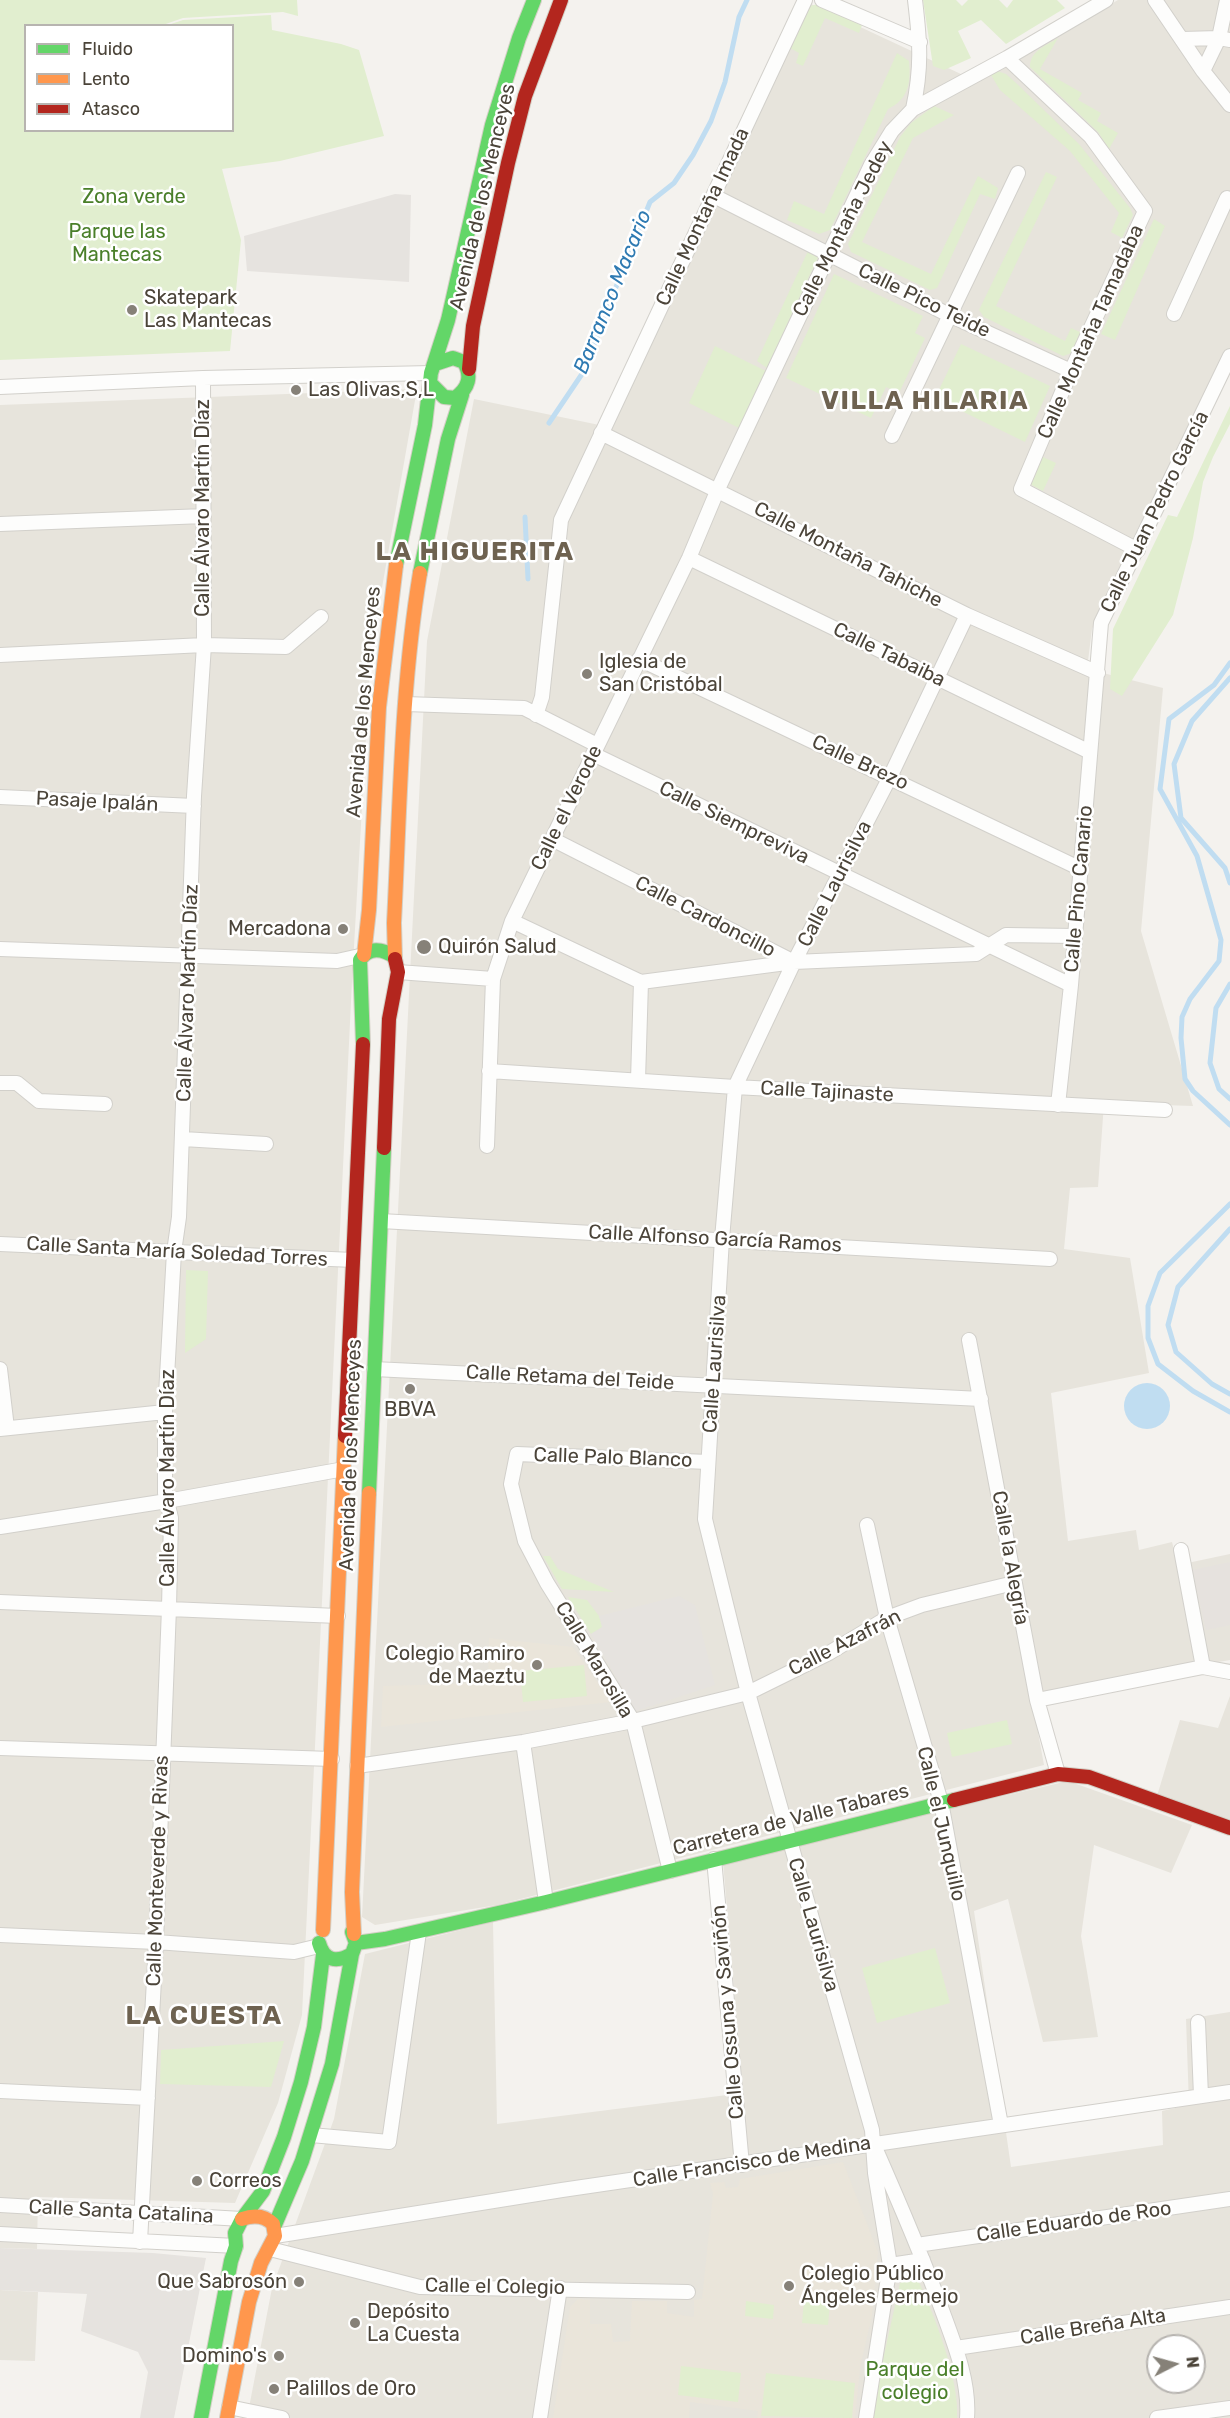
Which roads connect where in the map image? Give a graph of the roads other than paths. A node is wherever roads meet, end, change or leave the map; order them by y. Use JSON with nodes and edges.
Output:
{"nodes":[{"id":1,"x":534,"y":0,"type":"edge"},
{"id":2,"x":805,"y":0,"type":"edge"},
{"id":3,"x":822,"y":0,"type":"edge"},
{"id":4,"x":915,"y":0,"type":"edge"},
{"id":5,"x":1106,"y":0,"type":"edge"},
{"id":6,"x":1155,"y":0,"type":"edge"},
{"id":7,"x":1227,"y":0,"type":"edge"},
{"id":8,"x":561,"y":1,"type":"edge"},
{"id":9,"x":1182,"y":39,"type":"junction"},
{"id":10,"x":1225,"y":39,"type":"edge"},
{"id":11,"x":920,"y":42,"type":"junction"},
{"id":12,"x":1007,"y":58,"type":"junction"},
{"id":13,"x":1203,"y":71,"type":"junction"},
{"id":14,"x":1230,"y":105,"type":"edge"},
{"id":15,"x":913,"y":109,"type":"junction"},
{"id":16,"x":1018,"y":173,"type":"dead end"},
{"id":17,"x":714,"y":196,"type":"junction"},
{"id":18,"x":1230,"y":200,"type":"edge"},
{"id":19,"x":829,"y":253,"type":"junction"},
{"id":20,"x":1174,"y":314,"type":"dead end"},
{"id":21,"x":949,"y":315,"type":"junction"},
{"id":22,"x":1230,"y":356,"type":"edge"},
{"id":23,"x":469,"y":369,"type":"junction"},
{"id":24,"x":1071,"y":371,"type":"junction"},
{"id":25,"x":433,"y":374,"type":"junction"},
{"id":26,"x":203,"y":378,"type":"junction"},
{"id":27,"x":0,"y":387,"type":"edge"},
{"id":28,"x":462,"y":395,"type":"junction"},
{"id":29,"x":600,"y":433,"type":"junction"},
{"id":30,"x":892,"y":436,"type":"dead end"},
{"id":31,"x":718,"y":489,"type":"junction"},
{"id":32,"x":204,"y":516,"type":"junction"},
{"id":33,"x":0,"y":524,"type":"edge"},
{"id":34,"x":1138,"y":550,"type":"junction"},
{"id":35,"x":689,"y":558,"type":"junction"},
{"id":36,"x":967,"y":615,"type":"junction"},
{"id":37,"x":321,"y":617,"type":"dead end"},
{"id":38,"x":204,"y":645,"type":"junction"},
{"id":39,"x":0,"y":655,"type":"edge"},
{"id":40,"x":639,"y":659,"type":"junction"},
{"id":41,"x":1098,"y":673,"type":"junction"},
{"id":42,"x":938,"y":679,"type":"junction"},
{"id":43,"x":405,"y":704,"type":"junction"},
{"id":44,"x":536,"y":715,"type":"junction"},
{"id":45,"x":595,"y":750,"type":"junction"},
{"id":46,"x":1090,"y":752,"type":"junction"},
{"id":47,"x":890,"y":777,"type":"junction"},
{"id":48,"x":0,"y":797,"type":"edge"},
{"id":49,"x":194,"y":806,"type":"junction"},
{"id":50,"x":552,"y":839,"type":"junction"},
{"id":51,"x":1081,"y":869,"type":"junction"},
{"id":52,"x":841,"y":875,"type":"junction"},
{"id":53,"x":512,"y":921,"type":"junction"},
{"id":54,"x":1075,"y":936,"type":"junction"},
{"id":55,"x":990,"y":945,"type":"junction"},
{"id":56,"x":0,"y":949,"type":"edge"},
{"id":57,"x":364,"y":955,"type":"junction"},
{"id":58,"x":190,"y":956,"type":"junction"},
{"id":59,"x":395,"y":957,"type":"junction"},
{"id":60,"x":794,"y":962,"type":"junction"},
{"id":61,"x":397,"y":975,"type":"junction"},
{"id":62,"x":493,"y":979,"type":"junction"},
{"id":63,"x":641,"y":982,"type":"junction"},
{"id":64,"x":371,"y":984,"type":"junction"},
{"id":65,"x":1071,"y":985,"type":"junction"},
{"id":66,"x":489,"y":1071,"type":"junction"},
{"id":67,"x":638,"y":1080,"type":"junction"},
{"id":68,"x":0,"y":1083,"type":"edge"},
{"id":69,"x":735,"y":1087,"type":"junction"},
{"id":70,"x":105,"y":1104,"type":"dead end"},
{"id":71,"x":1058,"y":1105,"type":"junction"},
{"id":72,"x":1165,"y":1110,"type":"dead end"},
{"id":73,"x":183,"y":1139,"type":"junction"},
{"id":74,"x":266,"y":1144,"type":"dead end"},
{"id":75,"x":487,"y":1146,"type":"dead end"},
{"id":76,"x":381,"y":1221,"type":"junction"},
{"id":77,"x":722,"y":1239,"type":"junction"},
{"id":78,"x":0,"y":1244,"type":"edge"},
{"id":79,"x":174,"y":1252,"type":"junction"},
{"id":80,"x":1050,"y":1259,"type":"dead end"},
{"id":81,"x":353,"y":1260,"type":"junction"},
{"id":82,"x":969,"y":1340,"type":"dead end"},
{"id":83,"x":0,"y":1369,"type":"edge"},
{"id":84,"x":374,"y":1369,"type":"junction"},
{"id":85,"x":714,"y":1384,"type":"junction"},
{"id":86,"x":981,"y":1399,"type":"junction"},
{"id":87,"x":165,"y":1412,"type":"junction"},
{"id":88,"x":3,"y":1429,"type":"edge"},
{"id":89,"x":517,"y":1454,"type":"joint"},
{"id":90,"x":708,"y":1462,"type":"junction"},
{"id":91,"x":345,"y":1469,"type":"junction"},
{"id":92,"x":167,"y":1501,"type":"junction"},
{"id":93,"x":867,"y":1525,"type":"dead end"},
{"id":94,"x":0,"y":1527,"type":"edge"},
{"id":95,"x":1181,"y":1550,"type":"dead end"},
{"id":96,"x":1014,"y":1583,"type":"junction"},
{"id":97,"x":0,"y":1602,"type":"edge"},
{"id":98,"x":169,"y":1608,"type":"junction"},
{"id":99,"x":339,"y":1616,"type":"junction"},
{"id":100,"x":887,"y":1618,"type":"junction"},
{"id":101,"x":1203,"y":1667,"type":"junction"},
{"id":102,"x":1230,"y":1671,"type":"edge"},
{"id":103,"x":748,"y":1693,"type":"junction"},
{"id":104,"x":1037,"y":1700,"type":"junction"},
{"id":105,"x":633,"y":1721,"type":"junction"},
{"id":106,"x":523,"y":1742,"type":"junction"},
{"id":107,"x":0,"y":1748,"type":"edge"},
{"id":108,"x":163,"y":1753,"type":"junction"},
{"id":109,"x":332,"y":1759,"type":"junction"},
{"id":110,"x":357,"y":1766,"type":"junction"},
{"id":111,"x":1058,"y":1774,"type":"junction"},
{"id":112,"x":941,"y":1802,"type":"junction"},
{"id":113,"x":1230,"y":1828,"type":"edge"},
{"id":114,"x":788,"y":1841,"type":"junction"},
{"id":115,"x":714,"y":1859,"type":"junction"},
{"id":116,"x":670,"y":1870,"type":"junction"},
{"id":117,"x":546,"y":1902,"type":"junction"},
{"id":118,"x":333,"y":1926,"type":"junction"},
{"id":119,"x":419,"y":1932,"type":"junction"},
{"id":120,"x":0,"y":1935,"type":"edge"},
{"id":121,"x":156,"y":1942,"type":"junction"},
{"id":122,"x":354,"y":1944,"type":"junction"},
{"id":123,"x":321,"y":1950,"type":"junction"},
{"id":124,"x":1198,"y":2022,"type":"dead end"},
{"id":125,"x":0,"y":2091,"type":"edge"},
{"id":126,"x":1230,"y":2092,"type":"edge"},
{"id":127,"x":1202,"y":2096,"type":"junction"},
{"id":128,"x":148,"y":2098,"type":"junction"},
{"id":129,"x":1001,"y":2126,"type":"junction"},
{"id":130,"x":311,"y":2135,"type":"junction"},
{"id":131,"x":874,"y":2144,"type":"junction"},
{"id":132,"x":742,"y":2165,"type":"junction"},
{"id":133,"x":1230,"y":2199,"type":"edge"},
{"id":134,"x":0,"y":2205,"type":"edge"},
{"id":135,"x":142,"y":2212,"type":"junction"},
{"id":136,"x":242,"y":2219,"type":"junction"},
{"id":137,"x":0,"y":2234,"type":"edge"},
{"id":138,"x":271,"y":2241,"type":"junction"},
{"id":139,"x":140,"y":2242,"type":"junction"},
{"id":140,"x":917,"y":2245,"type":"junction"},
{"id":141,"x":236,"y":2246,"type":"junction"},
{"id":142,"x":923,"y":2260,"type":"junction"},
{"id":143,"x":890,"y":2265,"type":"junction"},
{"id":144,"x":560,"y":2288,"type":"junction"},
{"id":145,"x":688,"y":2292,"type":"dead end"},
{"id":146,"x":1230,"y":2307,"type":"edge"},
{"id":147,"x":956,"y":2348,"type":"junction"},
{"id":148,"x":1230,"y":2408,"type":"edge"},
{"id":149,"x":228,"y":2412,"type":"edge"},
{"id":150,"x":201,"y":2418,"type":"edge"},
{"id":151,"x":282,"y":2418,"type":"edge"},
{"id":152,"x":540,"y":2418,"type":"edge"},
{"id":153,"x":866,"y":2418,"type":"edge"},
{"id":154,"x":967,"y":2418,"type":"edge"},
{"id":155,"x":1157,"y":2418,"type":"edge"}],
"edges":[{"from":1,"to":25,"type":"main road","name":"Avenida de los Menceyes"},
{"from":2,"to":17,"type":"street","name":"Calle Montaña Imada"},
{"from":3,"to":11,"type":"street"},
{"from":4,"to":11,"type":"street"},
{"from":5,"to":12,"type":"street","name":"Calle Montaña Jedey"},
{"from":6,"to":9,"type":"street"},
{"from":7,"to":10,"type":"street"},
{"from":8,"to":23,"type":"main road","name":"Avenida de los Menceyes"},
{"from":9,"to":10,"type":"street"},
{"from":9,"to":13,"type":"street"},
{"from":10,"to":13,"type":"street"},
{"from":11,"to":15,"type":"street"},
{"from":12,"to":15,"type":"street","name":"Calle Montaña Jedey"},
{"from":12,"to":24,"type":"street","name":"Calle Montaña Tamadaba"},
{"from":13,"to":14,"type":"street"},
{"from":15,"to":19,"type":"street","name":"Calle Montaña Jedey"},
{"from":16,"to":21,"type":"street"},
{"from":17,"to":19,"type":"street","name":"Calle Pico Teide"},
{"from":17,"to":29,"type":"street","name":"Calle Montaña Imada"},
{"from":18,"to":20,"type":"street"},
{"from":19,"to":21,"type":"street","name":"Calle Pico Teide"},
{"from":19,"to":31,"type":"street","name":"Calle Montaña Jedey"},
{"from":21,"to":24,"type":"street","name":"Calle Pico Teide"},
{"from":21,"to":30,"type":"street"},
{"from":22,"to":34,"type":"street","name":"Calle Juan Pedro García"},
{"from":23,"to":25,"type":"main road"},
{"from":23,"to":28,"type":"main road"},
{"from":24,"to":34,"type":"street","name":"Calle Montaña Tamadaba"},
{"from":25,"to":26,"type":"street"},
{"from":25,"to":28,"type":"main road"},
{"from":25,"to":57,"type":"main road","name":"Avenida de los Menceyes"},
{"from":26,"to":27,"type":"street"},
{"from":26,"to":32,"type":"street","name":"Calle Álvaro Martín Díaz"},
{"from":28,"to":43,"type":"main road","name":"Avenida de los Menceyes"},
{"from":29,"to":31,"type":"street","name":"Calle Montaña Tahiche"},
{"from":29,"to":44,"type":"street","name":"Calle Montaña Imada"},
{"from":31,"to":35,"type":"street","name":"Calle el Verode"},
{"from":31,"to":36,"type":"street","name":"Calle Montaña Tahiche"},
{"from":32,"to":33,"type":"street"},
{"from":32,"to":38,"type":"street","name":"Calle Álvaro Martín Díaz"},
{"from":34,"to":41,"type":"street","name":"Calle Juan Pedro García"},
{"from":35,"to":40,"type":"street","name":"Calle el Verode"},
{"from":35,"to":42,"type":"street","name":"Calle Tabaiba"},
{"from":36,"to":41,"type":"street","name":"Calle Montaña Tahiche"},
{"from":36,"to":42,"type":"street","name":"Calle Laurisilva"},
{"from":37,"to":38,"type":"street"},
{"from":38,"to":39,"type":"street"},
{"from":38,"to":49,"type":"street","name":"Calle Álvaro Martín Díaz"},
{"from":40,"to":45,"type":"street","name":"Calle el Verode"},
{"from":40,"to":47,"type":"street","name":"Calle Brezo"},
{"from":41,"to":46,"type":"street","name":"Calle Pino Canario"},
{"from":42,"to":46,"type":"street","name":"Calle Tabaiba"},
{"from":42,"to":47,"type":"street","name":"Calle Laurisilva"},
{"from":43,"to":44,"type":"street","name":"Calle Siempreviva"},
{"from":43,"to":59,"type":"main road","name":"Avenida de los Menceyes"},
{"from":44,"to":45,"type":"street","name":"Calle Siempreviva"},
{"from":45,"to":50,"type":"street","name":"Calle el Verode"},
{"from":45,"to":52,"type":"street","name":"Calle Siempreviva"},
{"from":46,"to":51,"type":"street","name":"Calle Pino Canario"},
{"from":47,"to":51,"type":"street","name":"Calle Brezo"},
{"from":47,"to":52,"type":"street","name":"Calle Laurisilva"},
{"from":48,"to":49,"type":"street","name":"Pasaje Ipalán"},
{"from":49,"to":58,"type":"street","name":"Calle Álvaro Martín Díaz"},
{"from":50,"to":53,"type":"street","name":"Calle el Verode"},
{"from":50,"to":60,"type":"street","name":"Calle Cardoncillo"},
{"from":51,"to":54,"type":"street","name":"Calle Pino Canario"},
{"from":52,"to":55,"type":"street","name":"Calle Siempreviva"},
{"from":52,"to":60,"type":"street","name":"Calle Laurisilva"},
{"from":53,"to":62,"type":"street","name":"Calle el Verode"},
{"from":53,"to":63,"type":"street"},
{"from":54,"to":55,"type":"street","name":"Calle Cardoncillo"},
{"from":54,"to":65,"type":"street","name":"Calle Pino Canario"},
{"from":55,"to":60,"type":"street","name":"Calle Cardoncillo"},
{"from":55,"to":65,"type":"street","name":"Calle Siempreviva"},
{"from":56,"to":58,"type":"street"},
{"from":57,"to":58,"type":"street"},
{"from":57,"to":59,"type":"main road"},
{"from":57,"to":64,"type":"main road"},
{"from":58,"to":73,"type":"street","name":"Calle Álvaro Martín Díaz"},
{"from":59,"to":61,"type":"main road"},
{"from":60,"to":63,"type":"street"},
{"from":60,"to":69,"type":"street","name":"Calle Laurisilva"},
{"from":61,"to":62,"type":"street"},
{"from":61,"to":64,"type":"main road"},
{"from":61,"to":76,"type":"main road","name":"Avenida de los Menceyes"},
{"from":62,"to":66,"type":"street","name":"Calle el Verode"},
{"from":63,"to":67,"type":"street"},
{"from":64,"to":81,"type":"main road","name":"Avenida de los Menceyes"},
{"from":65,"to":71,"type":"street","name":"Calle Pino Canario"},
{"from":66,"to":67,"type":"street","name":"Calle Tajinaste"},
{"from":66,"to":75,"type":"street","name":"Calle el Verode"},
{"from":67,"to":69,"type":"street","name":"Calle Tajinaste"},
{"from":68,"to":70,"type":"street"},
{"from":69,"to":71,"type":"street","name":"Calle Tajinaste"},
{"from":69,"to":77,"type":"street","name":"Calle Laurisilva"},
{"from":71,"to":72,"type":"street","name":"Calle Tajinaste"},
{"from":73,"to":74,"type":"street"},
{"from":73,"to":79,"type":"street","name":"Calle Álvaro Martín Díaz"},
{"from":76,"to":77,"type":"street","name":"Calle Alfonso García Ramos"},
{"from":76,"to":84,"type":"main road","name":"Avenida de los Menceyes"},
{"from":77,"to":80,"type":"street","name":"Calle Alfonso García Ramos"},
{"from":77,"to":85,"type":"street","name":"Calle Laurisilva"},
{"from":78,"to":79,"type":"street","name":"Calle Santa María Soledad Torres"},
{"from":79,"to":81,"type":"street","name":"Calle Santa María Soledad Torres"},
{"from":79,"to":87,"type":"street","name":"Calle Álvaro Martín Díaz"},
{"from":81,"to":91,"type":"main road","name":"Avenida de los Menceyes"},
{"from":82,"to":86,"type":"street","name":"Calle la Alegría"},
{"from":83,"to":88,"type":"street"},
{"from":84,"to":85,"type":"street","name":"Calle Retama del Teide"},
{"from":84,"to":110,"type":"main road","name":"Avenida de los Menceyes"},
{"from":85,"to":86,"type":"street","name":"Calle Retama del Teide"},
{"from":85,"to":90,"type":"street","name":"Calle Laurisilva"},
{"from":86,"to":96,"type":"street","name":"Calle la Alegría"},
{"from":87,"to":88,"type":"street"},
{"from":87,"to":92,"type":"street","name":"Calle Álvaro Martín Díaz"},
{"from":89,"to":90,"type":"street","name":"Calle Palo Blanco"},
{"from":89,"to":105,"type":"street","name":"Calle Marosilla"},
{"from":90,"to":103,"type":"street","name":"Calle Laurisilva"},
{"from":91,"to":92,"type":"street"},
{"from":91,"to":99,"type":"main road","name":"Avenida de los Menceyes"},
{"from":92,"to":94,"type":"street"},
{"from":92,"to":98,"type":"street","name":"Calle Álvaro Martín Díaz"},
{"from":93,"to":100,"type":"street","name":"Calle el Junquillo"},
{"from":95,"to":101,"type":"street"},
{"from":96,"to":100,"type":"street","name":"Calle Azafrán"},
{"from":96,"to":104,"type":"street","name":"Calle la Alegría"},
{"from":97,"to":98,"type":"street"},
{"from":98,"to":99,"type":"street"},
{"from":98,"to":108,"type":"street","name":"Calle Monteverde y Rivas"},
{"from":99,"to":109,"type":"main road","name":"Avenida de los Menceyes"},
{"from":100,"to":103,"type":"street","name":"Calle Azafrán"},
{"from":100,"to":112,"type":"street","name":"Calle el Junquillo"},
{"from":101,"to":102,"type":"street"},
{"from":101,"to":104,"type":"street"},
{"from":103,"to":105,"type":"street","name":"Calle Azafrán"},
{"from":103,"to":114,"type":"street","name":"Calle Laurisilva"},
{"from":104,"to":111,"type":"street","name":"Calle la Alegría"},
{"from":105,"to":106,"type":"street","name":"Calle Azafrán"},
{"from":105,"to":116,"type":"street","name":"Calle Marosilla"},
{"from":106,"to":110,"type":"street","name":"Calle Azafrán"},
{"from":106,"to":117,"type":"street"},
{"from":107,"to":108,"type":"street"},
{"from":108,"to":109,"type":"street"},
{"from":108,"to":121,"type":"street","name":"Calle Monteverde y Rivas"},
{"from":109,"to":118,"type":"main road","name":"Avenida de los Menceyes"},
{"from":110,"to":122,"type":"main road","name":"Avenida de los Menceyes"},
{"from":111,"to":112,"type":"main road","name":"Carretera de Valle Tabares"},
{"from":111,"to":113,"type":"main road","name":"Carretera de Valle Tabares"},
{"from":112,"to":114,"type":"main road","name":"Carretera de Valle Tabares"},
{"from":112,"to":129,"type":"street","name":"Calle el Junquillo"},
{"from":114,"to":115,"type":"main road","name":"Carretera de Valle Tabares"},
{"from":114,"to":131,"type":"street","name":"Calle Laurisilva"},
{"from":115,"to":116,"type":"main road","name":"Carretera de Valle Tabares"},
{"from":115,"to":132,"type":"street","name":"Calle Ossuna y Saviñón"},
{"from":116,"to":117,"type":"main road","name":"Carretera de Valle Tabares"},
{"from":117,"to":119,"type":"main road","name":"Carretera de Valle Tabares"},
{"from":118,"to":122,"type":"main road"},
{"from":118,"to":123,"type":"main road"},
{"from":119,"to":122,"type":"main road","name":"Carretera de Valle Tabares"},
{"from":119,"to":130,"type":"street"},
{"from":120,"to":121,"type":"street"},
{"from":121,"to":123,"type":"street"},
{"from":121,"to":128,"type":"street","name":"Calle Monteverde y Rivas"},
{"from":122,"to":123,"type":"main road"},
{"from":122,"to":130,"type":"main road","name":"Avenida de los Menceyes"},
{"from":123,"to":136,"type":"main road"},
{"from":124,"to":127,"type":"street"},
{"from":125,"to":128,"type":"street"},
{"from":126,"to":127,"type":"street","name":"Calle Francisco de Medina"},
{"from":127,"to":129,"type":"street","name":"Calle Francisco de Medina"},
{"from":128,"to":135,"type":"street","name":"Calle Monteverde y Rivas"},
{"from":129,"to":131,"type":"street","name":"Calle Francisco de Medina"},
{"from":130,"to":138,"type":"main road","name":"Avenida de los Menceyes"},
{"from":131,"to":132,"type":"street","name":"Calle Francisco de Medina"},
{"from":131,"to":140,"type":"street"},
{"from":131,"to":143,"type":"street"},
{"from":132,"to":138,"type":"street","name":"Calle Francisco de Medina"},
{"from":133,"to":140,"type":"street","name":"Calle Eduardo de Roo"},
{"from":134,"to":135,"type":"street","name":"Calle Santa Catalina"},
{"from":135,"to":136,"type":"street","name":"Calle Santa Catalina"},
{"from":135,"to":139,"type":"street","name":"Calle Monteverde y Rivas"},
{"from":136,"to":138,"type":"main road"},
{"from":136,"to":141,"type":"main road"},
{"from":137,"to":139,"type":"street","name":"Calle Santa Catalina"},
{"from":138,"to":141,"type":"main road"},
{"from":138,"to":144,"type":"street","name":"Calle el Colegio"},
{"from":138,"to":149,"type":"main road","name":"Avenida de los Menceyes"},
{"from":139,"to":141,"type":"street","name":"Calle Santa Catalina"},
{"from":140,"to":142,"type":"street"},
{"from":141,"to":150,"type":"main road"},
{"from":142,"to":143,"type":"street"},
{"from":142,"to":147,"type":"street"},
{"from":143,"to":153,"type":"street"},
{"from":144,"to":145,"type":"street","name":"Calle el Colegio"},
{"from":144,"to":152,"type":"street"},
{"from":146,"to":147,"type":"street","name":"Calle Breña Alta"},
{"from":147,"to":154,"type":"street"},
{"from":148,"to":155,"type":"street"},
{"from":149,"to":151,"type":"street"}]}
